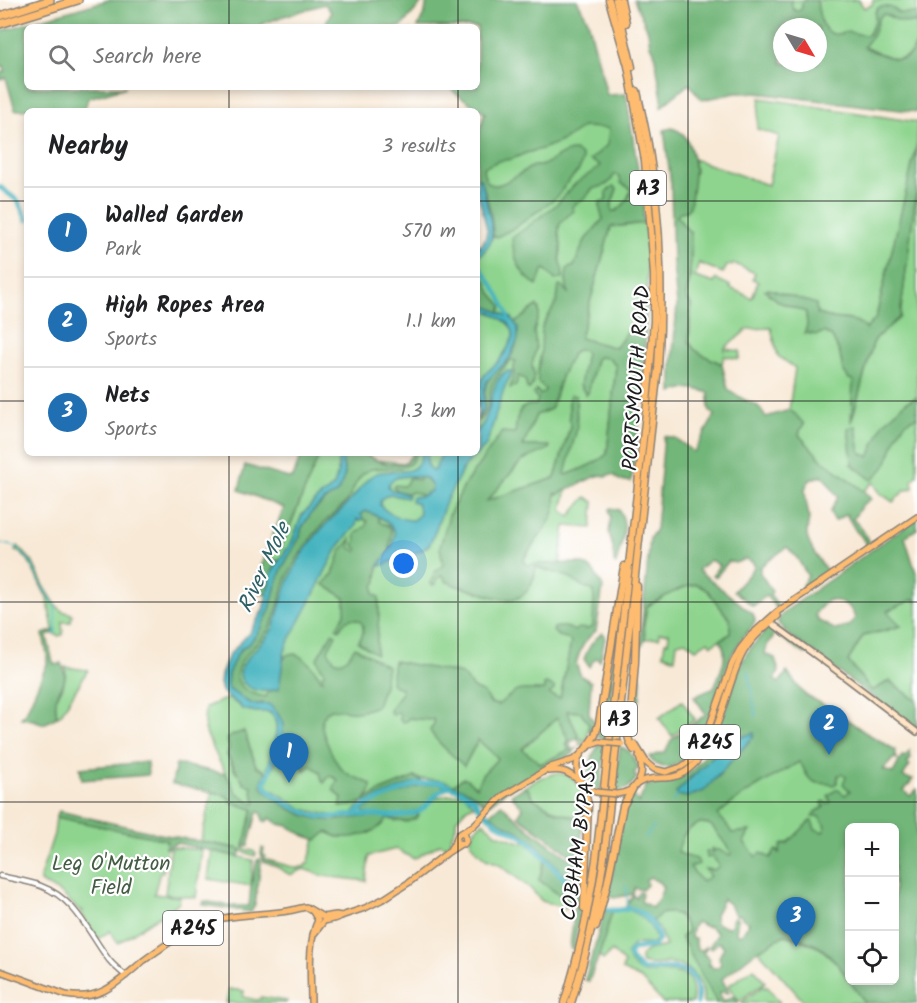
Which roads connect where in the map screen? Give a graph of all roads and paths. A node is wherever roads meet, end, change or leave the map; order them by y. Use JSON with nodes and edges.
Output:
{"nodes":[{"id":1,"x":50,"y":0,"type":"edge"},
{"id":2,"x":78,"y":0,"type":"edge"},
{"id":3,"x":610,"y":0,"type":"edge"},
{"id":4,"x":616,"y":0,"type":"edge"},
{"id":5,"x":621,"y":0,"type":"edge"},
{"id":6,"x":0,"y":15,"type":"edge"},
{"id":7,"x":0,"y":24,"type":"edge"},
{"id":8,"x":627,"y":42,"type":"junction"},
{"id":9,"x":917,"y":517,"type":"edge"},
{"id":10,"x":632,"y":537,"type":"junction"},
{"id":11,"x":638,"y":546,"type":"junction"},
{"id":12,"x":770,"y":623,"type":"junction"},
{"id":13,"x":631,"y":713,"type":"junction"},
{"id":14,"x":917,"y":732,"type":"edge"},
{"id":15,"x":587,"y":747,"type":"junction"},
{"id":16,"x":634,"y":750,"type":"junction"},
{"id":17,"x":580,"y":755,"type":"junction"},
{"id":18,"x":642,"y":759,"type":"junction"},
{"id":19,"x":546,"y":771,"type":"junction"},
{"id":20,"x":582,"y":783,"type":"junction"},
{"id":21,"x":635,"y":786,"type":"junction"},
{"id":22,"x":464,"y":836,"type":"junction"},
{"id":23,"x":459,"y":842,"type":"junction"},
{"id":24,"x":0,"y":876,"type":"edge"},
{"id":25,"x":598,"y":891,"type":"junction"},
{"id":26,"x":321,"y":919,"type":"junction"},
{"id":27,"x":590,"y":919,"type":"junction"},
{"id":28,"x":119,"y":970,"type":"junction"},
{"id":29,"x":0,"y":971,"type":"edge"},
{"id":30,"x":126,"y":976,"type":"junction"},
{"id":31,"x":117,"y":983,"type":"junction"},
{"id":32,"x":311,"y":1003,"type":"edge"},
{"id":33,"x":564,"y":1003,"type":"edge"},
{"id":34,"x":571,"y":1003,"type":"edge"}],
"edges":[{"from":1,"to":6,"type":"highway"},
{"from":2,"to":7,"type":"highway"},
{"from":3,"to":10,"type":"highway","name":"PORTSMOUTH ROAD","number":"A3"},
{"from":4,"to":8,"type":"highway","name":"PORTSMOUTH ROAD","number":"A3"},
{"from":5,"to":8,"type":"highway","number":"A3"},
{"from":8,"to":11,"type":"highway","name":"PORTSMOUTH ROAD","number":"A3"},
{"from":9,"to":12,"type":"main road","number":"A245"},
{"from":10,"to":15,"type":"highway"},
{"from":10,"to":25,"type":"highway","name":"COBHAM BYPASS","number":"A3"},
{"from":11,"to":13,"type":"highway"},
{"from":11,"to":25,"type":"highway","name":"COBHAM BYPASS","number":"A3"},
{"from":12,"to":14,"type":"main road"},
{"from":12,"to":18,"type":"main road","number":"A245"},
{"from":12,"to":21,"type":"main road","number":"A245"},
{"from":13,"to":16,"type":"highway"},
{"from":13,"to":18,"type":"highway"},
{"from":15,"to":16,"type":"main road","bridge":true},
{"from":15,"to":17,"type":"main road"},
{"from":16,"to":18,"type":"main road"},
{"from":17,"to":19,"type":"main road"},
{"from":17,"to":20,"type":"main road"},
{"from":18,"to":21,"type":"main road"},
{"from":19,"to":20,"type":"main road"},
{"from":19,"to":22,"type":"main road"},
{"from":20,"to":21,"type":"main road","bridge":true},
{"from":20,"to":27,"type":"highway"},
{"from":21,"to":25,"type":"highway"},
{"from":22,"to":23,"type":"main road"},
{"from":22,"to":23,"type":"main road"},
{"from":23,"to":26,"type":"main road"},
{"from":24,"to":28,"type":"street"},
{"from":25,"to":27,"type":"highway","name":"COBHAM BYPASS","number":"A3"},
{"from":26,"to":30,"type":"main road","number":"A245"},
{"from":26,"to":32,"type":"main road"},
{"from":27,"to":33,"type":"highway","name":"COBHAM BYPASS","number":"A3"},
{"from":27,"to":34,"type":"highway","name":"COBHAM BYPASS","number":"A3"},
{"from":28,"to":30,"type":"street"},
{"from":28,"to":31,"type":"street"},
{"from":29,"to":31,"type":"main road","number":"A245"},
{"from":30,"to":31,"type":"main road","number":"A245"}]}
